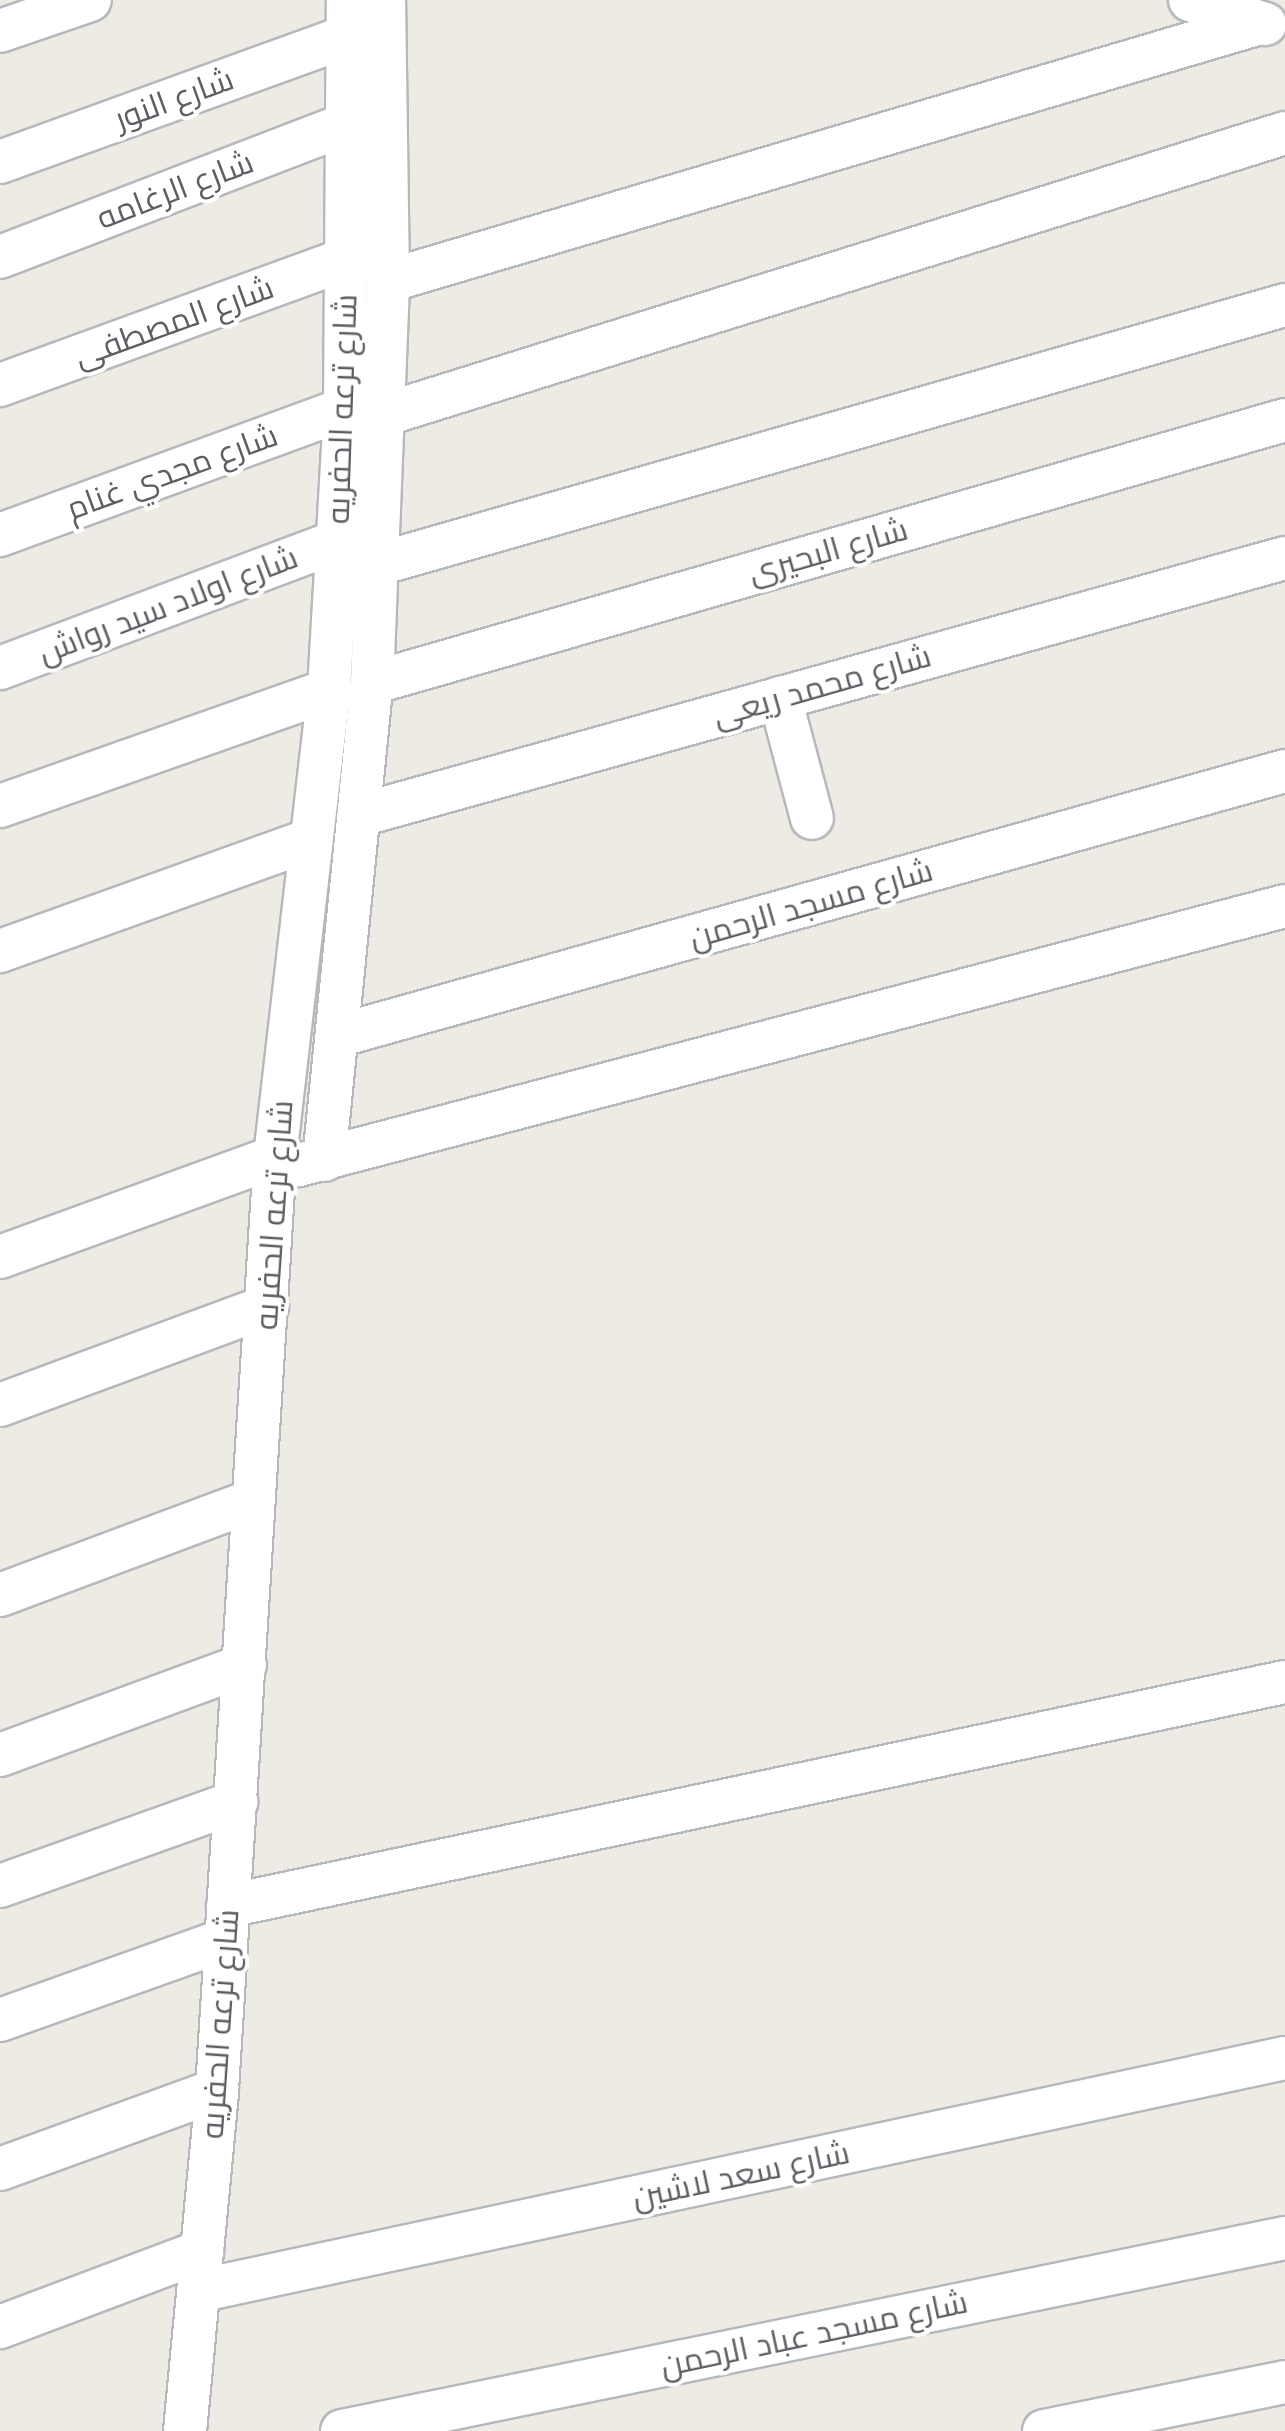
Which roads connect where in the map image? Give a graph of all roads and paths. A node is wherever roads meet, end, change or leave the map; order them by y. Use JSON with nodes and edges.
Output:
{"nodes":[{"id":1,"x":90,"y":0,"type":"edge"},
{"id":2,"x":384,"y":0,"type":"edge"},
{"id":3,"x":1190,"y":0,"type":"edge"},
{"id":4,"x":348,"y":18,"type":"edge"},
{"id":5,"x":1272,"y":26,"type":"edge"},
{"id":6,"x":0,"y":31,"type":"edge"},
{"id":7,"x":351,"y":122,"type":"junction"},
{"id":8,"x":1285,"y":133,"type":"edge"},
{"id":9,"x":0,"y":162,"type":"edge"},
{"id":10,"x":0,"y":257,"type":"edge"},
{"id":11,"x":348,"y":258,"type":"junction"},
{"id":12,"x":388,"y":281,"type":"junction"},
{"id":13,"x":1285,"y":304,"type":"edge"},
{"id":14,"x":0,"y":385,"type":"edge"},
{"id":15,"x":364,"y":412,"type":"junction"},
{"id":16,"x":1285,"y":420,"type":"edge"},
{"id":17,"x":0,"y":536,"type":"edge"},
{"id":18,"x":336,"y":542,"type":"junction"},
{"id":19,"x":1285,"y":558,"type":"edge"},
{"id":20,"x":375,"y":565,"type":"junction"},
{"id":21,"x":0,"y":668,"type":"edge"},
{"id":22,"x":372,"y":682,"type":"junction"},
{"id":23,"x":329,"y":690,"type":"junction"},
{"id":24,"x":780,"y":698,"type":"junction"},
{"id":25,"x":1285,"y":771,"type":"edge"},
{"id":26,"x":0,"y":806,"type":"edge"},
{"id":27,"x":360,"y":815,"type":"junction"},
{"id":28,"x":812,"y":818,"type":"dead end"},
{"id":29,"x":312,"y":838,"type":"junction"},
{"id":30,"x":1285,"y":906,"type":"edge"},
{"id":31,"x":0,"y":951,"type":"edge"},
{"id":32,"x":337,"y":1036,"type":"junction"},
{"id":33,"x":324,"y":1160,"type":"junction"},
{"id":34,"x":274,"y":1163,"type":"junction"},
{"id":35,"x":0,"y":1257,"type":"edge"},
{"id":36,"x":267,"y":1306,"type":"junction"},
{"id":37,"x":0,"y":1406,"type":"edge"},
{"id":38,"x":254,"y":1500,"type":"junction"},
{"id":39,"x":0,"y":1595,"type":"edge"},
{"id":40,"x":245,"y":1665,"type":"junction"},
{"id":41,"x":1285,"y":1682,"type":"edge"},
{"id":42,"x":0,"y":1754,"type":"edge"},
{"id":43,"x":236,"y":1802,"type":"junction"},
{"id":44,"x":0,"y":1886,"type":"edge"},
{"id":45,"x":226,"y":1923,"type":"junction"},
{"id":46,"x":0,"y":2020,"type":"edge"},
{"id":47,"x":1285,"y":2058,"type":"edge"},
{"id":48,"x":217,"y":2090,"type":"junction"},
{"id":49,"x":0,"y":2169,"type":"edge"},
{"id":50,"x":1285,"y":2238,"type":"edge"},
{"id":51,"x":200,"y":2271,"type":"junction"},
{"id":52,"x":0,"y":2327,"type":"edge"},
{"id":53,"x":1285,"y":2382,"type":"edge"},
{"id":54,"x":185,"y":2431,"type":"edge"},
{"id":55,"x":342,"y":2431,"type":"edge"},
{"id":56,"x":1044,"y":2431,"type":"edge"}],
"edges":[{"from":1,"to":6,"type":"street"},
{"from":2,"to":12,"type":"street","name":"شارع ترعه الحفريه"},
{"from":3,"to":5,"type":"street"},
{"from":4,"to":7,"type":"street","name":"شارع ترعه الحفريه"},
{"from":4,"to":9,"type":"street","name":"شارع النور"},
{"from":5,"to":12,"type":"street"},
{"from":7,"to":10,"type":"street","name":"شارع الرغامه"},
{"from":7,"to":11,"type":"street","name":"شارع ترعه الحفريه"},
{"from":8,"to":15,"type":"street","name":"شارع مجدي غنام"},
{"from":11,"to":14,"type":"street","name":"شارع المصطفى"},
{"from":11,"to":15,"type":"street","name":"شارع ترعه الحفريه"},
{"from":12,"to":15,"type":"street","name":"شارع ترعه الحفريه"},
{"from":13,"to":20,"type":"street"},
{"from":15,"to":17,"type":"street","name":"شارع مجدي غنام"},
{"from":15,"to":18,"type":"street","name":"شارع ترعه الحفريه"},
{"from":15,"to":20,"type":"street","name":"شارع ترعه الحفريه"},
{"from":16,"to":22,"type":"street","name":"شارع البحيرى"},
{"from":18,"to":21,"type":"street","name":"شارع اولاد سيد رواش"},
{"from":18,"to":23,"type":"street","name":"شارع ترعه الحفريه"},
{"from":19,"to":24,"type":"street","name":"شارع محمد ريعى"},
{"from":20,"to":22,"type":"street","name":"شارع ترعه الحفريه"},
{"from":22,"to":27,"type":"street","name":"شارع ترعه الحفريه"},
{"from":23,"to":26,"type":"street"},
{"from":23,"to":29,"type":"street","name":"شارع ترعه الحفريه"},
{"from":24,"to":27,"type":"street","name":"شارع محمد ريعى"},
{"from":24,"to":28,"type":"street"},
{"from":25,"to":32,"type":"street","name":"شارع مسجد الرحمن"},
{"from":27,"to":32,"type":"street","name":"شارع ترعه الحفريه"},
{"from":29,"to":31,"type":"street"},
{"from":29,"to":34,"type":"street","name":"شارع ترعه الحفريه"},
{"from":30,"to":33,"type":"street"},
{"from":32,"to":33,"type":"street","name":"شارع ترعه الحفريه"},
{"from":33,"to":34,"type":"street"},
{"from":34,"to":35,"type":"street"},
{"from":34,"to":36,"type":"street","name":"شارع ترعه الحفريه"},
{"from":36,"to":37,"type":"street"},
{"from":36,"to":38,"type":"street","name":"شارع ترعه الحفريه"},
{"from":38,"to":39,"type":"street"},
{"from":38,"to":40,"type":"street","name":"شارع ترعه الحفريه"},
{"from":40,"to":42,"type":"street"},
{"from":40,"to":43,"type":"street","name":"شارع ترعه الحفريه"},
{"from":41,"to":45,"type":"street"},
{"from":43,"to":44,"type":"street"},
{"from":43,"to":45,"type":"street","name":"شارع ترعه الحفريه"},
{"from":45,"to":46,"type":"street"},
{"from":45,"to":48,"type":"street","name":"شارع ترعه الحفريه"},
{"from":47,"to":51,"type":"street","name":"شارع سعد لاشين"},
{"from":48,"to":49,"type":"street"},
{"from":48,"to":51,"type":"street","name":"شارع ترعه الحفريه"},
{"from":50,"to":55,"type":"street","name":"شارع مسجد عباد الرحمن"},
{"from":51,"to":52,"type":"street","name":"شارع سعد لاشين"},
{"from":51,"to":54,"type":"street","name":"شارع ترعه الحفريه"},
{"from":53,"to":56,"type":"street"}]}
